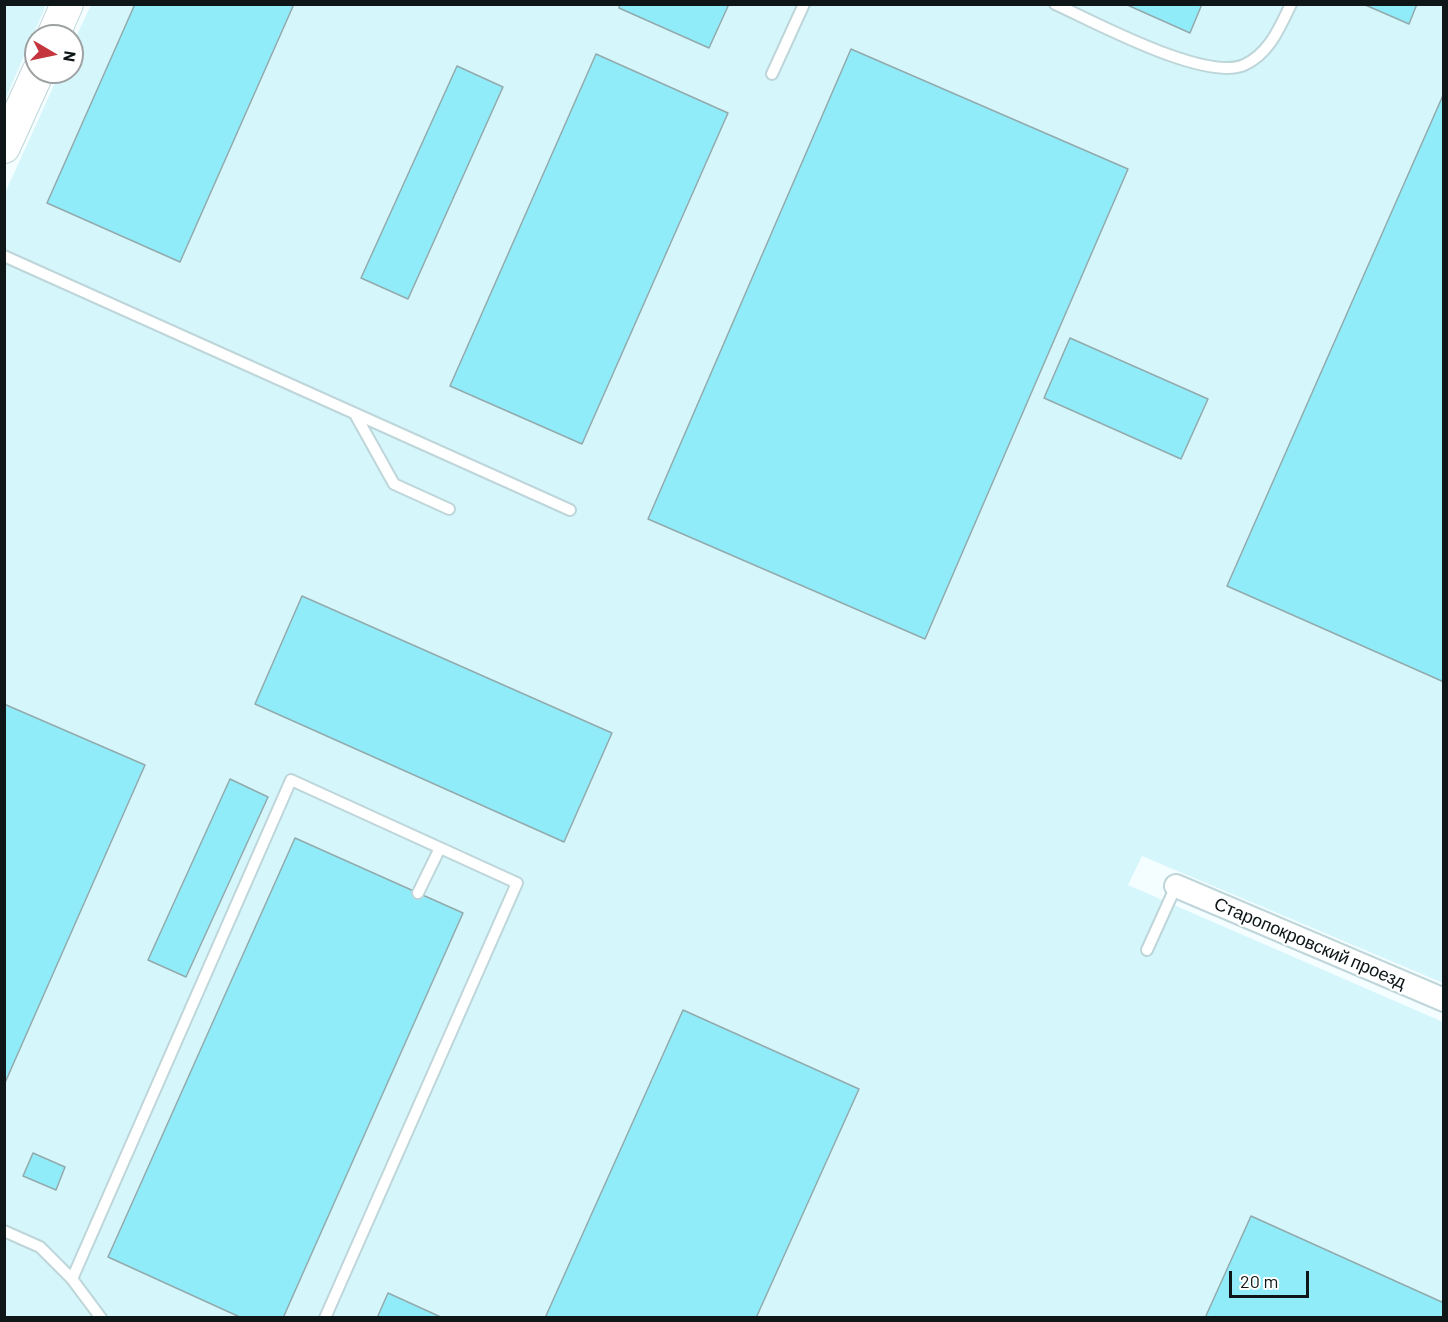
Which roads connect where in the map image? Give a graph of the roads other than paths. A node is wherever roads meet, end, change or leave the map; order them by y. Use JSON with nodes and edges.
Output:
{"nodes":[{"id":1,"x":67,"y":4,"type":"edge"},
{"id":2,"x":804,"y":4,"type":"edge"},
{"id":3,"x":1055,"y":4,"type":"edge"},
{"id":4,"x":1291,"y":4,"type":"edge"},
{"id":5,"x":59,"y":24,"type":"edge"},
{"id":6,"x":772,"y":74,"type":"dead end"},
{"id":7,"x":33,"y":84,"type":"edge"},
{"id":8,"x":4,"y":147,"type":"edge"},
{"id":9,"x":4,"y":256,"type":"edge"},
{"id":10,"x":355,"y":414,"type":"junction"},
{"id":11,"x":449,"y":509,"type":"dead end"},
{"id":12,"x":570,"y":510,"type":"dead end"},
{"id":13,"x":440,"y":848,"type":"junction"},
{"id":14,"x":1176,"y":886,"type":"joint"},
{"id":15,"x":418,"y":893,"type":"dead end"},
{"id":16,"x":1147,"y":950,"type":"dead end"},
{"id":17,"x":1443,"y":1000,"type":"edge"},
{"id":18,"x":4,"y":1231,"type":"edge"},
{"id":19,"x":72,"y":1279,"type":"junction"},
{"id":20,"x":101,"y":1317,"type":"edge"},
{"id":21,"x":325,"y":1317,"type":"edge"}],
"edges":[{"from":1,"to":5,"type":"street"},
{"from":2,"to":6,"type":"lane"},
{"from":3,"to":4,"type":"lane"},
{"from":7,"to":8,"type":"street"},
{"from":9,"to":10,"type":"lane"},
{"from":10,"to":11,"type":"lane"},
{"from":10,"to":12,"type":"lane"},
{"from":13,"to":15,"type":"lane"},
{"from":13,"to":19,"type":"lane"},
{"from":13,"to":21,"type":"lane"},
{"from":14,"to":16,"type":"lane"},
{"from":14,"to":17,"type":"street","name":"Старопокровский проезд"},
{"from":18,"to":19,"type":"lane"},
{"from":19,"to":20,"type":"lane"}]}
